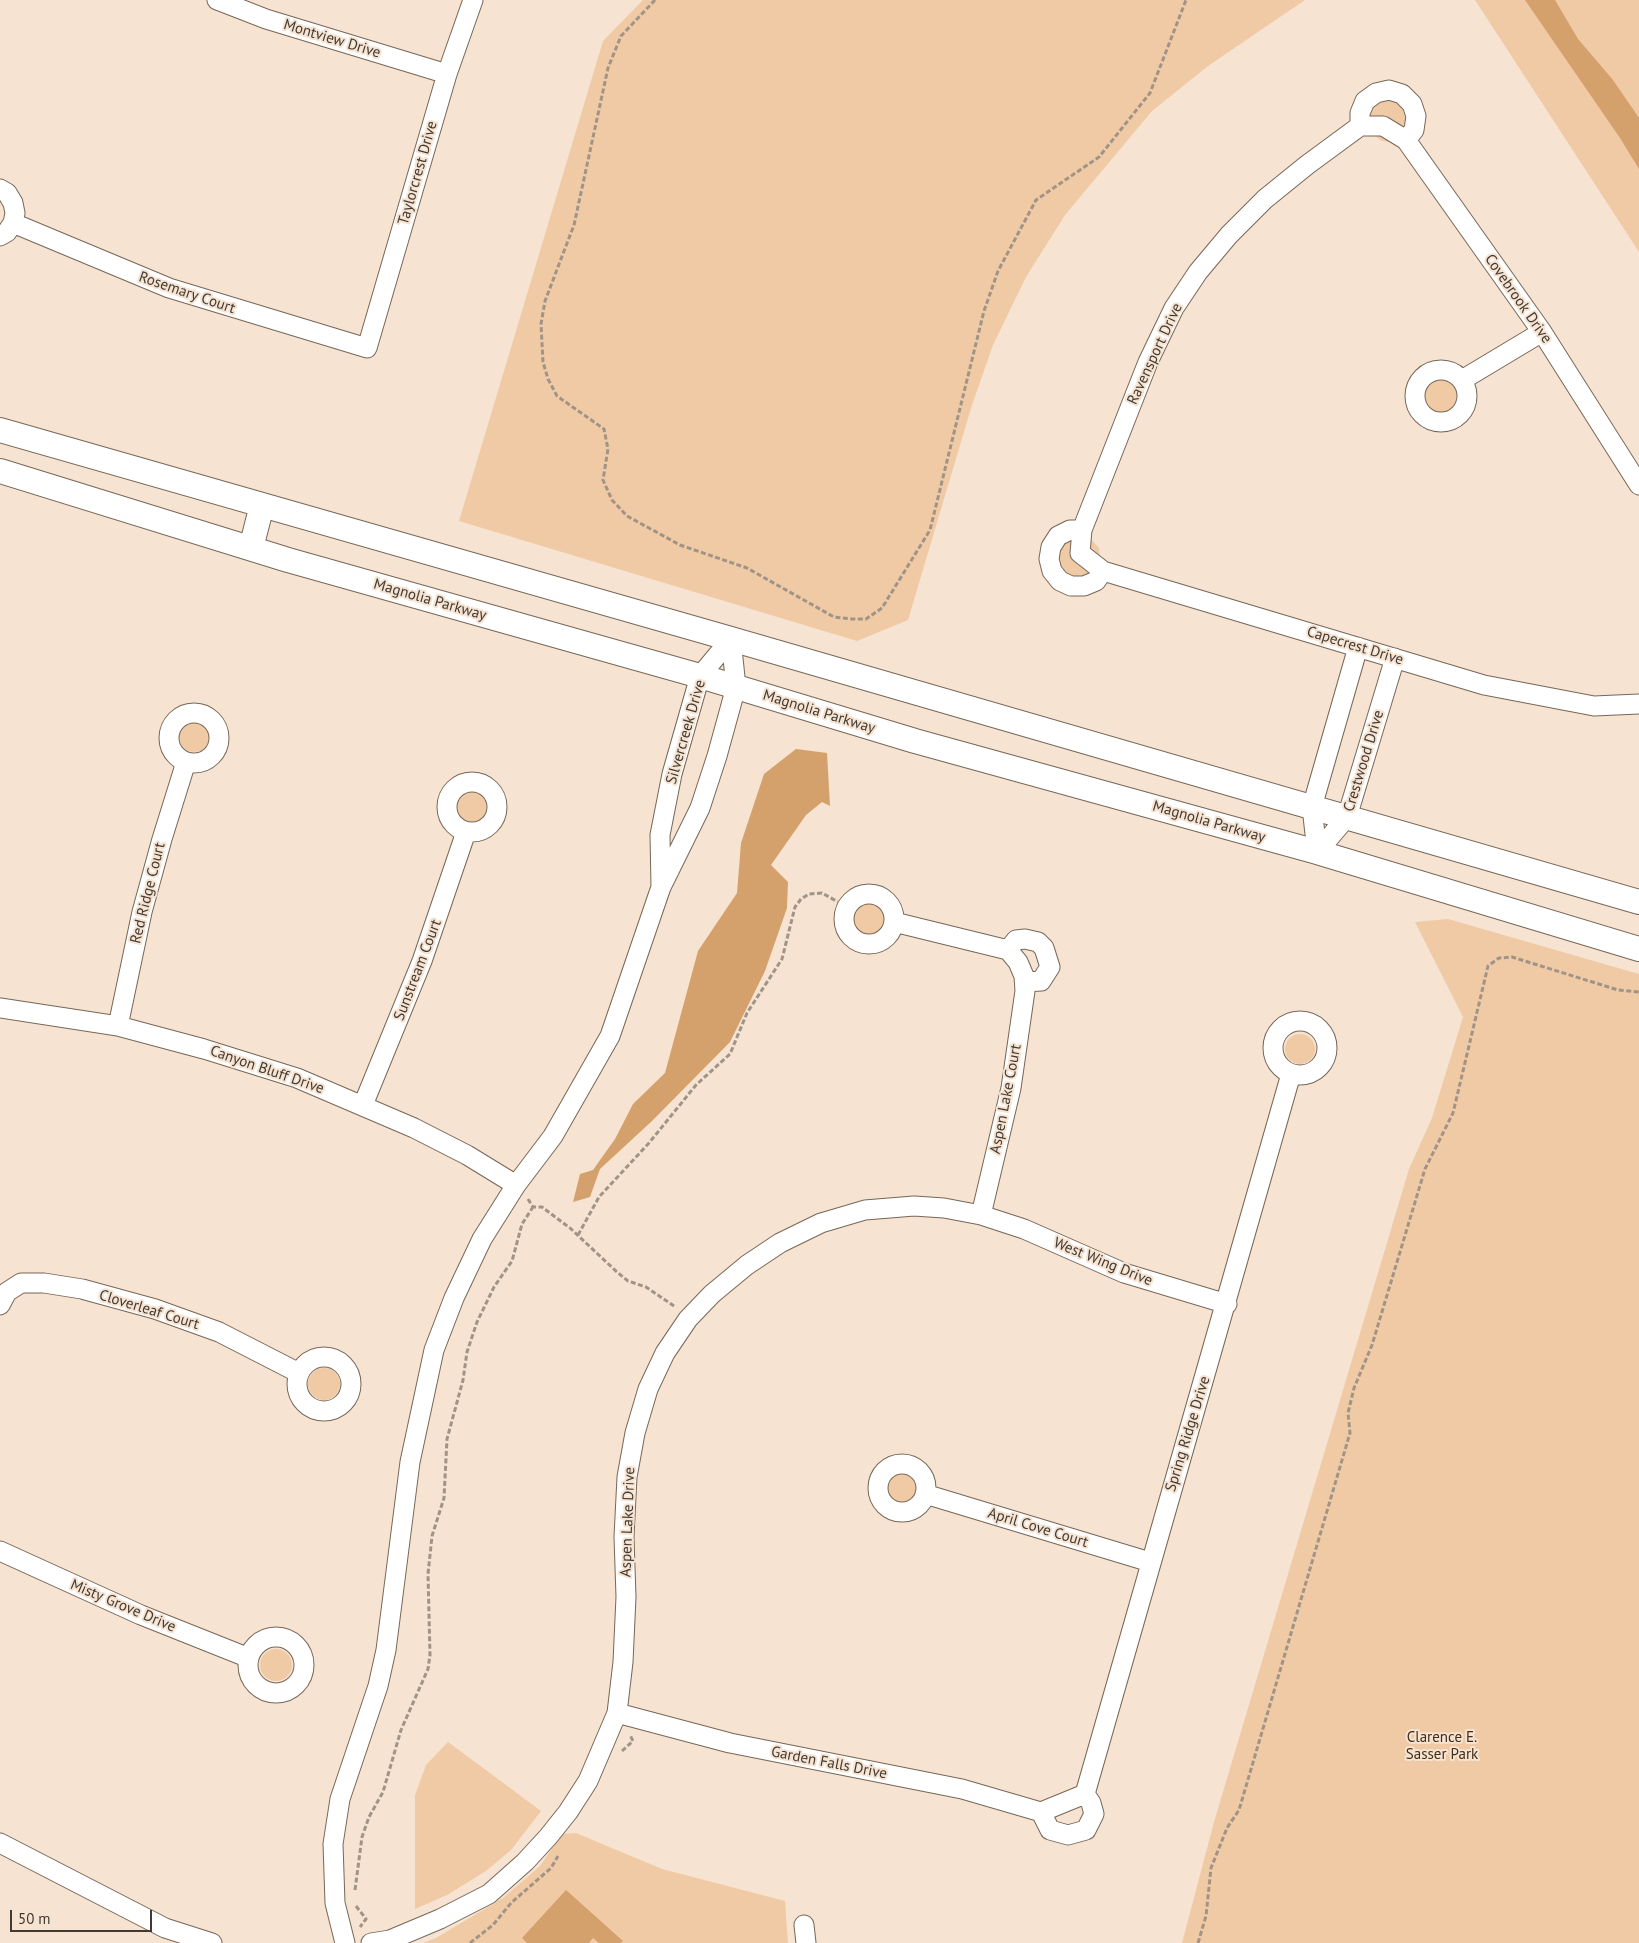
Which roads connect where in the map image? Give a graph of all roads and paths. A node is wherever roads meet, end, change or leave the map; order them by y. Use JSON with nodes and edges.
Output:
{"nodes":[{"id":1,"x":217,"y":0,"type":"edge"},
{"id":2,"x":473,"y":0,"type":"edge"},
{"id":3,"x":656,"y":0,"type":"edge"},
{"id":4,"x":1186,"y":0,"type":"edge"},
{"id":5,"x":447,"y":74,"type":"junction"},
{"id":6,"x":1360,"y":126,"type":"junction"},
{"id":7,"x":1406,"y":140,"type":"junction"},
{"id":8,"x":0,"y":189,"type":"edge"},
{"id":9,"x":6,"y":230,"type":"edge"},
{"id":10,"x":1542,"y":332,"type":"junction"},
{"id":11,"x":367,"y":348,"type":"joint"},
{"id":12,"x":1462,"y":380,"type":"dead end"},
{"id":13,"x":0,"y":430,"type":"edge"},
{"id":14,"x":0,"y":471,"type":"edge"},
{"id":15,"x":1639,"y":485,"type":"edge"},
{"id":16,"x":262,"y":505,"type":"junction"},
{"id":17,"x":1082,"y":530,"type":"junction"},
{"id":18,"x":251,"y":548,"type":"junction"},
{"id":19,"x":1080,"y":553,"type":"joint"},
{"id":20,"x":1103,"y":571,"type":"junction"},
{"id":21,"x":731,"y":638,"type":"junction"},
{"id":22,"x":1358,"y":646,"type":"junction"},
{"id":23,"x":1395,"y":658,"type":"junction"},
{"id":24,"x":700,"y":676,"type":"junction"},
{"id":25,"x":736,"y":687,"type":"junction"},
{"id":26,"x":1639,"y":704,"type":"edge"},
{"id":27,"x":186,"y":762,"type":"dead end"},
{"id":28,"x":1312,"y":807,"type":"junction"},
{"id":29,"x":1347,"y":817,"type":"junction"},
{"id":30,"x":466,"y":832,"type":"dead end"},
{"id":31,"x":1317,"y":852,"type":"junction"},
{"id":32,"x":661,"y":887,"type":"junction"},
{"id":33,"x":1639,"y":902,"type":"edge"},
{"id":34,"x":846,"y":907,"type":"junction"},
{"id":35,"x":894,"y":922,"type":"junction"},
{"id":36,"x":1639,"y":949,"type":"edge"},
{"id":37,"x":1008,"y":950,"type":"junction"},
{"id":38,"x":1025,"y":982,"type":"junction"},
{"id":39,"x":1639,"y":992,"type":"edge"},
{"id":40,"x":0,"y":1008,"type":"edge"},
{"id":41,"x":118,"y":1026,"type":"junction"},
{"id":42,"x":1291,"y":1074,"type":"dead end"},
{"id":43,"x":363,"y":1105,"type":"junction"},
{"id":44,"x":516,"y":1185,"type":"junction"},
{"id":45,"x":533,"y":1207,"type":"junction"},
{"id":46,"x":981,"y":1215,"type":"junction"},
{"id":47,"x":578,"y":1235,"type":"junction"},
{"id":48,"x":1227,"y":1304,"type":"junction"},
{"id":49,"x":0,"y":1305,"type":"edge"},
{"id":50,"x":688,"y":1320,"type":"junction"},
{"id":51,"x":299,"y":1373,"type":"dead end"},
{"id":52,"x":925,"y":1494,"type":"dead end"},
{"id":53,"x":0,"y":1551,"type":"edge"},
{"id":54,"x":1150,"y":1562,"type":"junction"},
{"id":55,"x":249,"y":1658,"type":"dead end"},
{"id":56,"x":617,"y":1713,"type":"junction"},
{"id":57,"x":1085,"y":1794,"type":"junction"},
{"id":58,"x":1041,"y":1812,"type":"junction"},
{"id":59,"x":0,"y":1843,"type":"edge"},
{"id":60,"x":357,"y":1940,"type":"edge"},
{"id":61,"x":212,"y":1943,"type":"edge"},
{"id":62,"x":1198,"y":1943,"type":"edge"}],
"edges":[{"from":1,"to":5,"type":"street","name":"Montview Drive"},
{"from":2,"to":5,"type":"street","name":"Taylorcrest Drive"},
{"from":3,"to":4,"type":"path"},
{"from":5,"to":11,"type":"street","name":"Taylorcrest Drive"},
{"from":6,"to":7,"type":"street","name":"Covebrook Drive"},
{"from":6,"to":7,"type":"street"},
{"from":6,"to":17,"type":"street","name":"Ravensport Drive"},
{"from":7,"to":10,"type":"street","name":"Covebrook Drive"},
{"from":8,"to":9,"type":"street","name":"Rosemary Court"},
{"from":9,"to":11,"type":"street","name":"Rosemary Court"},
{"from":10,"to":12,"type":"street"},
{"from":10,"to":15,"type":"street","name":"Covebrook Drive"},
{"from":13,"to":16,"type":"main road"},
{"from":14,"to":18,"type":"main road","name":"Magnolia Parkway"},
{"from":16,"to":18,"type":"main road"},
{"from":16,"to":21,"type":"main road"},
{"from":17,"to":19,"type":"street","name":"Ravensport Drive"},
{"from":17,"to":20,"type":"street"},
{"from":18,"to":24,"type":"main road","name":"Magnolia Parkway"},
{"from":19,"to":20,"type":"street","name":"Capecrest Drive"},
{"from":20,"to":22,"type":"street","name":"Capecrest Drive"},
{"from":21,"to":24,"type":"street","name":"Silvercreek Drive"},
{"from":21,"to":25,"type":"street","name":"Silvercreek Drive"},
{"from":21,"to":28,"type":"main road"},
{"from":22,"to":23,"type":"street","name":"Capecrest Drive"},
{"from":22,"to":28,"type":"street"},
{"from":23,"to":26,"type":"street","name":"Capecrest Drive"},
{"from":23,"to":29,"type":"street","name":"Crestwood Drive"},
{"from":24,"to":25,"type":"main road","name":"Magnolia Parkway"},
{"from":24,"to":32,"type":"street","name":"Silvercreek Drive"},
{"from":25,"to":31,"type":"main road","name":"Magnolia Parkway"},
{"from":25,"to":32,"type":"street","name":"Silvercreek Drive"},
{"from":27,"to":41,"type":"street","name":"Red Ridge Court"},
{"from":28,"to":29,"type":"main road"},
{"from":28,"to":31,"type":"street"},
{"from":29,"to":31,"type":"street","name":"Crestwood Drive"},
{"from":29,"to":33,"type":"main road"},
{"from":30,"to":43,"type":"street","name":"Sunstream Court"},
{"from":31,"to":36,"type":"main road","name":"Magnolia Parkway"},
{"from":32,"to":44,"type":"street","name":"Silvercreek Drive"},
{"from":34,"to":35,"type":"street"},
{"from":34,"to":35,"type":"street"},
{"from":34,"to":47,"type":"path"},
{"from":35,"to":37,"type":"street"},
{"from":37,"to":38,"type":"street","name":"Aspen Lake Court"},
{"from":37,"to":38,"type":"street"},
{"from":38,"to":46,"type":"street","name":"Aspen Lake Court"},
{"from":39,"to":62,"type":"path"},
{"from":40,"to":41,"type":"street","name":"Canyon Bluff Drive"},
{"from":41,"to":43,"type":"street","name":"Canyon Bluff Drive"},
{"from":42,"to":48,"type":"street","name":"Spring Ridge Drive"},
{"from":43,"to":44,"type":"street","name":"Canyon Bluff Drive"},
{"from":44,"to":45,"type":"path"},
{"from":44,"to":60,"type":"street"},
{"from":45,"to":47,"type":"path"},
{"from":45,"to":60,"type":"path"},
{"from":46,"to":48,"type":"street","name":"West Wing Drive"},
{"from":46,"to":50,"type":"street","name":"Aspen Lake Drive"},
{"from":47,"to":50,"type":"path"},
{"from":48,"to":54,"type":"street","name":"Spring Ridge Drive"},
{"from":49,"to":51,"type":"street","name":"Cloverleaf Court"},
{"from":50,"to":56,"type":"street","name":"Aspen Lake Drive"},
{"from":52,"to":54,"type":"street","name":"April Cove Court"},
{"from":53,"to":55,"type":"street","name":"Misty Grove Drive"},
{"from":54,"to":57,"type":"street","name":"Spring Ridge Drive"},
{"from":56,"to":58,"type":"street","name":"Garden Falls Drive"},
{"from":56,"to":60,"type":"street","name":"Aspen Lake Drive"},
{"from":57,"to":58,"type":"street"},
{"from":57,"to":58,"type":"street"},
{"from":59,"to":61,"type":"street"}]}
